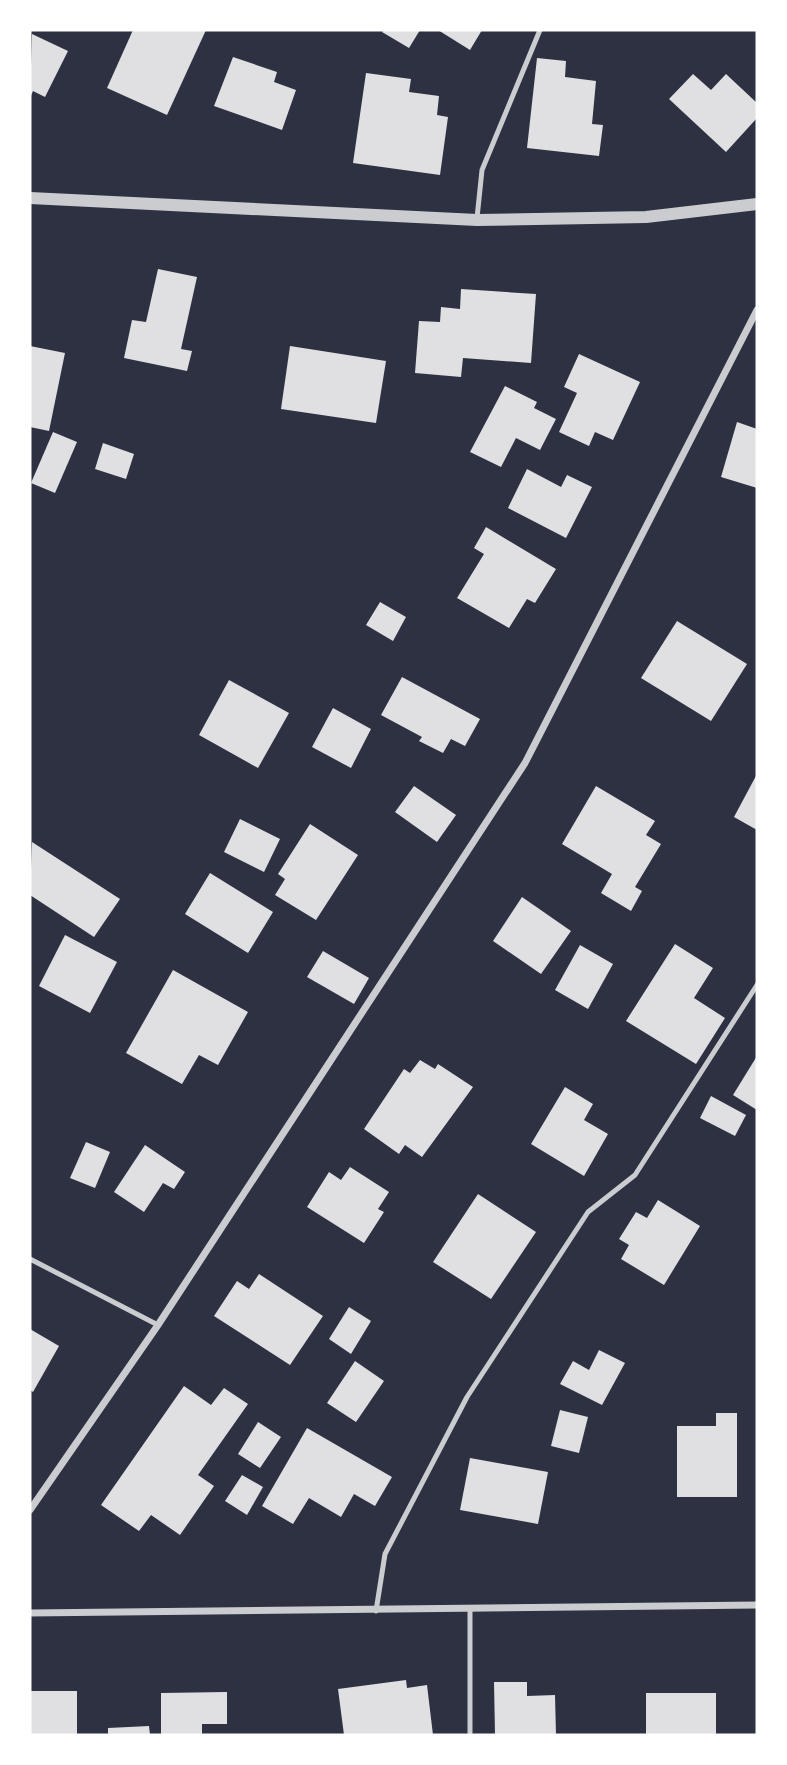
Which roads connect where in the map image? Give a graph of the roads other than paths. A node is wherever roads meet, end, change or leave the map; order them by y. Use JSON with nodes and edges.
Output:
{"nodes":[{"id":1,"x":540,"y":30,"type":"edge"},
{"id":2,"x":30,"y":198,"type":"edge"},
{"id":3,"x":757,"y":204,"type":"edge"},
{"id":4,"x":477,"y":220,"type":"junction"},
{"id":5,"x":757,"y":310,"type":"edge"},
{"id":6,"x":757,"y":985,"type":"edge"},
{"id":7,"x":30,"y":1259,"type":"edge"},
{"id":8,"x":158,"y":1325,"type":"junction"},
{"id":9,"x":30,"y":1510,"type":"edge"},
{"id":10,"x":757,"y":1605,"type":"edge"},
{"id":11,"x":470,"y":1609,"type":"junction"},
{"id":12,"x":376,"y":1611,"type":"junction"},
{"id":13,"x":30,"y":1614,"type":"edge"},
{"id":14,"x":470,"y":1735,"type":"edge"}],
"edges":[{"from":1,"to":4,"type":"lane"},
{"from":2,"to":4,"type":"street"},
{"from":3,"to":4,"type":"street"},
{"from":5,"to":8,"type":"street"},
{"from":6,"to":12,"type":"lane"},
{"from":7,"to":8,"type":"lane"},
{"from":8,"to":9,"type":"street"},
{"from":10,"to":11,"type":"street"},
{"from":11,"to":12,"type":"street"},
{"from":11,"to":14,"type":"lane"},
{"from":12,"to":13,"type":"street"}]}
